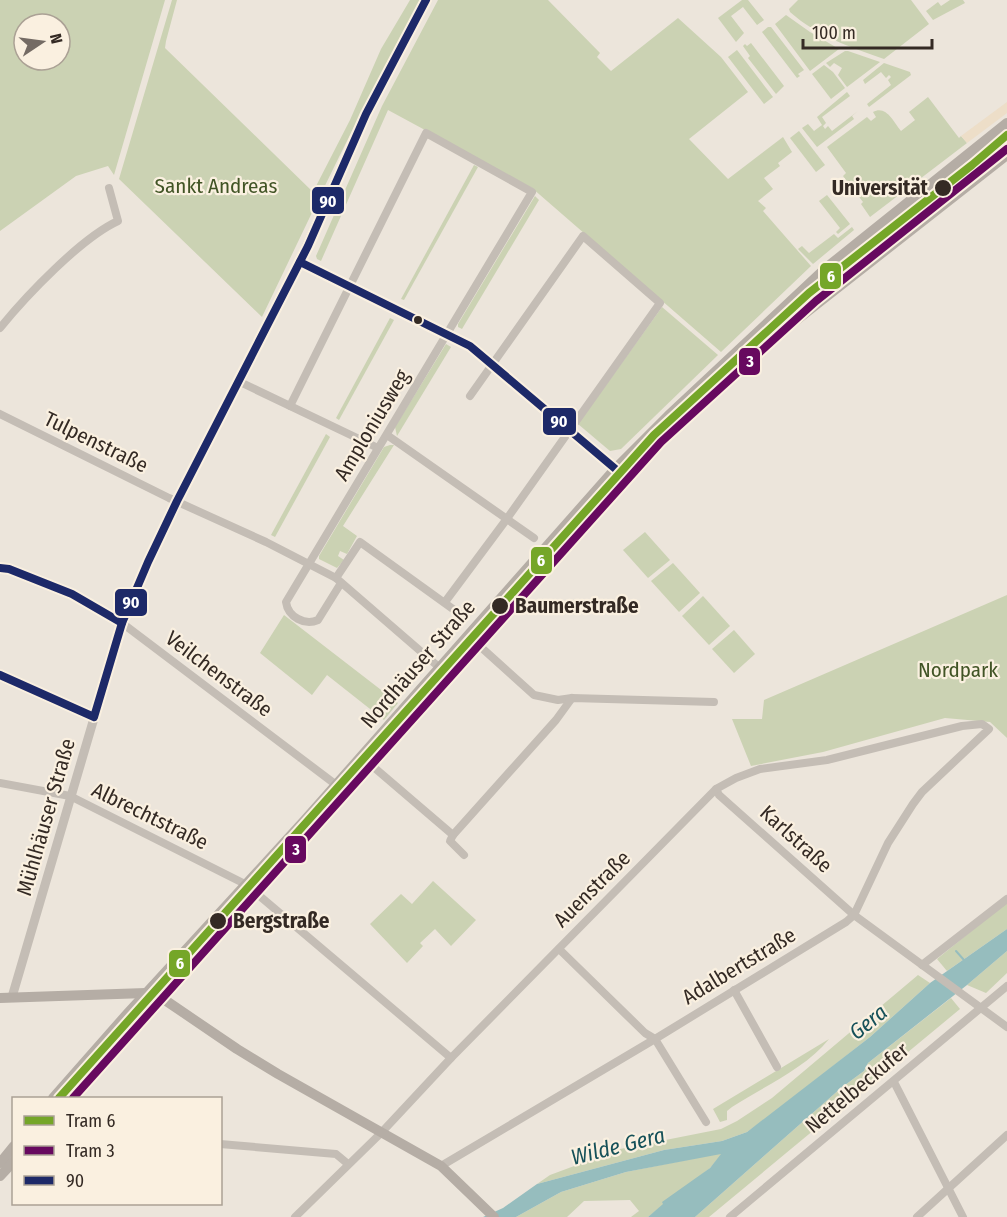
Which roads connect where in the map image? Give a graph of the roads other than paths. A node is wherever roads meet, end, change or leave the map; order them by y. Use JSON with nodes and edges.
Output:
{"nodes":[{"id":1,"x":426,"y":0,"type":"edge"},
{"id":2,"x":1007,"y":123,"type":"edge"},
{"id":3,"x":994,"y":133,"type":"junction"},
{"id":4,"x":1007,"y":149,"type":"edge"},
{"id":5,"x":1007,"y":155,"type":"edge"},
{"id":6,"x":109,"y":188,"type":"dead end"},
{"id":7,"x":300,"y":262,"type":"junction"},
{"id":8,"x":350,"y":287,"type":"junction"},
{"id":9,"x":0,"y":328,"type":"edge"},
{"id":10,"x":447,"y":334,"type":"junction"},
{"id":11,"x":494,"y":364,"type":"junction"},
{"id":12,"x":240,"y":382,"type":"junction"},
{"id":13,"x":471,"y":396,"type":"dead end"},
{"id":14,"x":290,"y":406,"type":"junction"},
{"id":15,"x":0,"y":414,"type":"edge"},
{"id":16,"x":569,"y":430,"type":"junction"},
{"id":17,"x":387,"y":435,"type":"junction"},
{"id":18,"x":378,"y":448,"type":"junction"},
{"id":19,"x":615,"y":469,"type":"junction"},
{"id":20,"x":625,"y":477,"type":"junction"},
{"id":21,"x":177,"y":501,"type":"junction"},
{"id":22,"x":506,"y":520,"type":"junction"},
{"id":23,"x":534,"y":538,"type":"dead end"},
{"id":24,"x":310,"y":564,"type":"junction"},
{"id":25,"x":0,"y":568,"type":"edge"},
{"id":26,"x":338,"y":580,"type":"junction"},
{"id":27,"x":445,"y":602,"type":"junction"},
{"id":28,"x":464,"y":617,"type":"dead end"},
{"id":29,"x":122,"y":622,"type":"junction"},
{"id":30,"x":472,"y":640,"type":"junction"},
{"id":31,"x":440,"y":668,"type":"junction"},
{"id":32,"x":0,"y":675,"type":"edge"},
{"id":33,"x":572,"y":698,"type":"junction"},
{"id":34,"x":714,"y":702,"type":"dead end"},
{"id":35,"x":94,"y":717,"type":"junction"},
{"id":36,"x":370,"y":764,"type":"junction"},
{"id":37,"x":0,"y":783,"type":"edge"},
{"id":38,"x":341,"y":789,"type":"junction"},
{"id":39,"x":716,"y":789,"type":"junction"},
{"id":40,"x":70,"y":796,"type":"junction"},
{"id":41,"x":453,"y":835,"type":"junction"},
{"id":42,"x":464,"y":855,"type":"dead end"},
{"id":43,"x":245,"y":884,"type":"junction"},
{"id":44,"x":255,"y":892,"type":"junction"},
{"id":45,"x":1007,"y":899,"type":"edge"},
{"id":46,"x":854,"y":915,"type":"junction"},
{"id":47,"x":559,"y":949,"type":"junction"},
{"id":48,"x":924,"y":967,"type":"junction"},
{"id":49,"x":1007,"y":986,"type":"edge"},
{"id":50,"x":734,"y":990,"type":"junction"},
{"id":51,"x":146,"y":993,"type":"junction"},
{"id":52,"x":159,"y":996,"type":"junction"},
{"id":53,"x":12,"y":997,"type":"junction"},
{"id":54,"x":0,"y":998,"type":"edge"},
{"id":55,"x":981,"y":1008,"type":"junction"},
{"id":56,"x":1007,"y":1028,"type":"edge"},
{"id":57,"x":655,"y":1039,"type":"junction"},
{"id":58,"x":452,"y":1058,"type":"junction"},
{"id":59,"x":777,"y":1067,"type":"dead end"},
{"id":60,"x":894,"y":1082,"type":"junction"},
{"id":61,"x":54,"y":1097,"type":"edge"},
{"id":62,"x":70,"y":1097,"type":"edge"},
{"id":63,"x":706,"y":1122,"type":"dead end"},
{"id":64,"x":381,"y":1133,"type":"junction"},
{"id":65,"x":1007,"y":1134,"type":"edge"},
{"id":66,"x":222,"y":1144,"type":"edge"},
{"id":67,"x":12,"y":1148,"type":"edge"},
{"id":68,"x":0,"y":1162,"type":"edge"},
{"id":69,"x":12,"y":1163,"type":"edge"},
{"id":70,"x":348,"y":1164,"type":"junction"},
{"id":71,"x":441,"y":1166,"type":"junction"},
{"id":72,"x":0,"y":1176,"type":"edge"},
{"id":73,"x":948,"y":1188,"type":"junction"},
{"id":74,"x":295,"y":1217,"type":"edge"},
{"id":75,"x":494,"y":1217,"type":"edge"},
{"id":76,"x":730,"y":1217,"type":"edge"},
{"id":77,"x":917,"y":1217,"type":"edge"},
{"id":78,"x":963,"y":1217,"type":"edge"}],
"edges":[{"from":1,"to":7,"type":"street","name":"Mühlhäuser Straße"},
{"from":2,"to":3,"type":"main road","name":"Nordhäuser Straße"},
{"from":3,"to":4,"type":"street"},
{"from":3,"to":19,"type":"main road","name":"Nordhäuser Straße"},
{"from":5,"to":20,"type":"main road","name":"Nordhäuser Straße"},
{"from":6,"to":9,"type":"street"},
{"from":7,"to":8,"type":"street"},
{"from":7,"to":12,"type":"street","name":"Mühlhäuser Straße"},
{"from":8,"to":10,"type":"street"},
{"from":8,"to":10,"type":"street","name":"Amploniusweg"},
{"from":8,"to":14,"type":"street"},
{"from":10,"to":11,"type":"street"},
{"from":10,"to":17,"type":"street","name":"Amploniusweg"},
{"from":11,"to":13,"type":"street"},
{"from":11,"to":16,"type":"street"},
{"from":11,"to":16,"type":"street"},
{"from":12,"to":14,"type":"street"},
{"from":12,"to":21,"type":"street","name":"Mühlhäuser Straße"},
{"from":14,"to":18,"type":"street"},
{"from":15,"to":21,"type":"street","name":"Tulpenstraße"},
{"from":16,"to":19,"type":"street"},
{"from":16,"to":22,"type":"street"},
{"from":17,"to":18,"type":"street","name":"Amploniusweg"},
{"from":17,"to":22,"type":"street"},
{"from":18,"to":24,"type":"street","name":"Amploniusweg"},
{"from":19,"to":20,"type":"street"},
{"from":19,"to":30,"type":"main road","name":"Nordhäuser Straße"},
{"from":20,"to":30,"type":"main road","name":"Nordhäuser Straße"},
{"from":21,"to":24,"type":"street","name":"Tulpenstraße"},
{"from":21,"to":29,"type":"street","name":"Mühlhäuser Straße"},
{"from":22,"to":23,"type":"street"},
{"from":22,"to":27,"type":"street"},
{"from":24,"to":26,"type":"street","name":"Tulpenstraße"},
{"from":24,"to":26,"type":"street","name":"Amploniusweg"},
{"from":25,"to":29,"type":"street","name":"Veilchenstraße"},
{"from":26,"to":27,"type":"street"},
{"from":26,"to":31,"type":"street","name":"Tulpenstraße"},
{"from":27,"to":28,"type":"street"},
{"from":29,"to":35,"type":"street","name":"Mühlhäuser Straße"},
{"from":29,"to":38,"type":"street","name":"Veilchenstraße"},
{"from":30,"to":31,"type":"main road","name":"Nordhäuser Straße"},
{"from":30,"to":33,"type":"street"},
{"from":30,"to":36,"type":"main road","name":"Nordhäuser Straße"},
{"from":31,"to":38,"type":"main road","name":"Nordhäuser Straße"},
{"from":32,"to":35,"type":"street"},
{"from":33,"to":34,"type":"street"},
{"from":33,"to":41,"type":"street"},
{"from":35,"to":40,"type":"street","name":"Mühlhäuser Straße"},
{"from":36,"to":38,"type":"main road","name":"Nordhäuser Straße"},
{"from":36,"to":41,"type":"street"},
{"from":37,"to":40,"type":"street","name":"Albrechtstraße"},
{"from":38,"to":43,"type":"main road","name":"Nordhäuser Straße"},
{"from":38,"to":44,"type":"main road","name":"Nordhäuser Straße"},
{"from":39,"to":46,"type":"street","name":"Karlstraße"},
{"from":39,"to":46,"type":"street","name":"Auenstraße"},
{"from":39,"to":47,"type":"street","name":"Auenstraße"},
{"from":40,"to":43,"type":"street","name":"Albrechtstraße"},
{"from":40,"to":53,"type":"street","name":"Mühlhäuser Straße"},
{"from":41,"to":42,"type":"street"},
{"from":43,"to":51,"type":"main road","name":"Nordhäuser Straße"},
{"from":44,"to":52,"type":"main road","name":"Nordhäuser Straße"},
{"from":44,"to":58,"type":"street"},
{"from":45,"to":48,"type":"street"},
{"from":46,"to":48,"type":"street","name":"Karlstraße"},
{"from":46,"to":50,"type":"street","name":"Adalbertstraße"},
{"from":47,"to":57,"type":"street"},
{"from":47,"to":58,"type":"street","name":"Auenstraße"},
{"from":48,"to":55,"type":"street","name":"Karlstraße"},
{"from":49,"to":55,"type":"street","name":"Nettelbeckufer"},
{"from":50,"to":57,"type":"street","name":"Adalbertstraße"},
{"from":50,"to":59,"type":"street"},
{"from":51,"to":52,"type":"main road"},
{"from":51,"to":53,"type":"main road"},
{"from":51,"to":61,"type":"main road","name":"Nordhäuser Straße"},
{"from":52,"to":62,"type":"main road","name":"Nordhäuser Straße"},
{"from":52,"to":64,"type":"main road"},
{"from":53,"to":54,"type":"main road"},
{"from":55,"to":56,"type":"street","name":"Karlstraße"},
{"from":55,"to":60,"type":"street","name":"Nettelbeckufer"},
{"from":57,"to":63,"type":"street"},
{"from":57,"to":71,"type":"street","name":"Adalbertstraße"},
{"from":58,"to":64,"type":"street","name":"Auenstraße"},
{"from":60,"to":73,"type":"street"},
{"from":60,"to":76,"type":"street","name":"Nettelbeckufer"},
{"from":64,"to":70,"type":"street","name":"Auenstraße"},
{"from":64,"to":71,"type":"main road"},
{"from":65,"to":73,"type":"street"},
{"from":66,"to":70,"type":"street"},
{"from":67,"to":68,"type":"main road"},
{"from":69,"to":72,"type":"main road"},
{"from":70,"to":74,"type":"street","name":"Auenstraße"},
{"from":71,"to":75,"type":"main road"},
{"from":73,"to":77,"type":"street"},
{"from":73,"to":78,"type":"street"}]}
